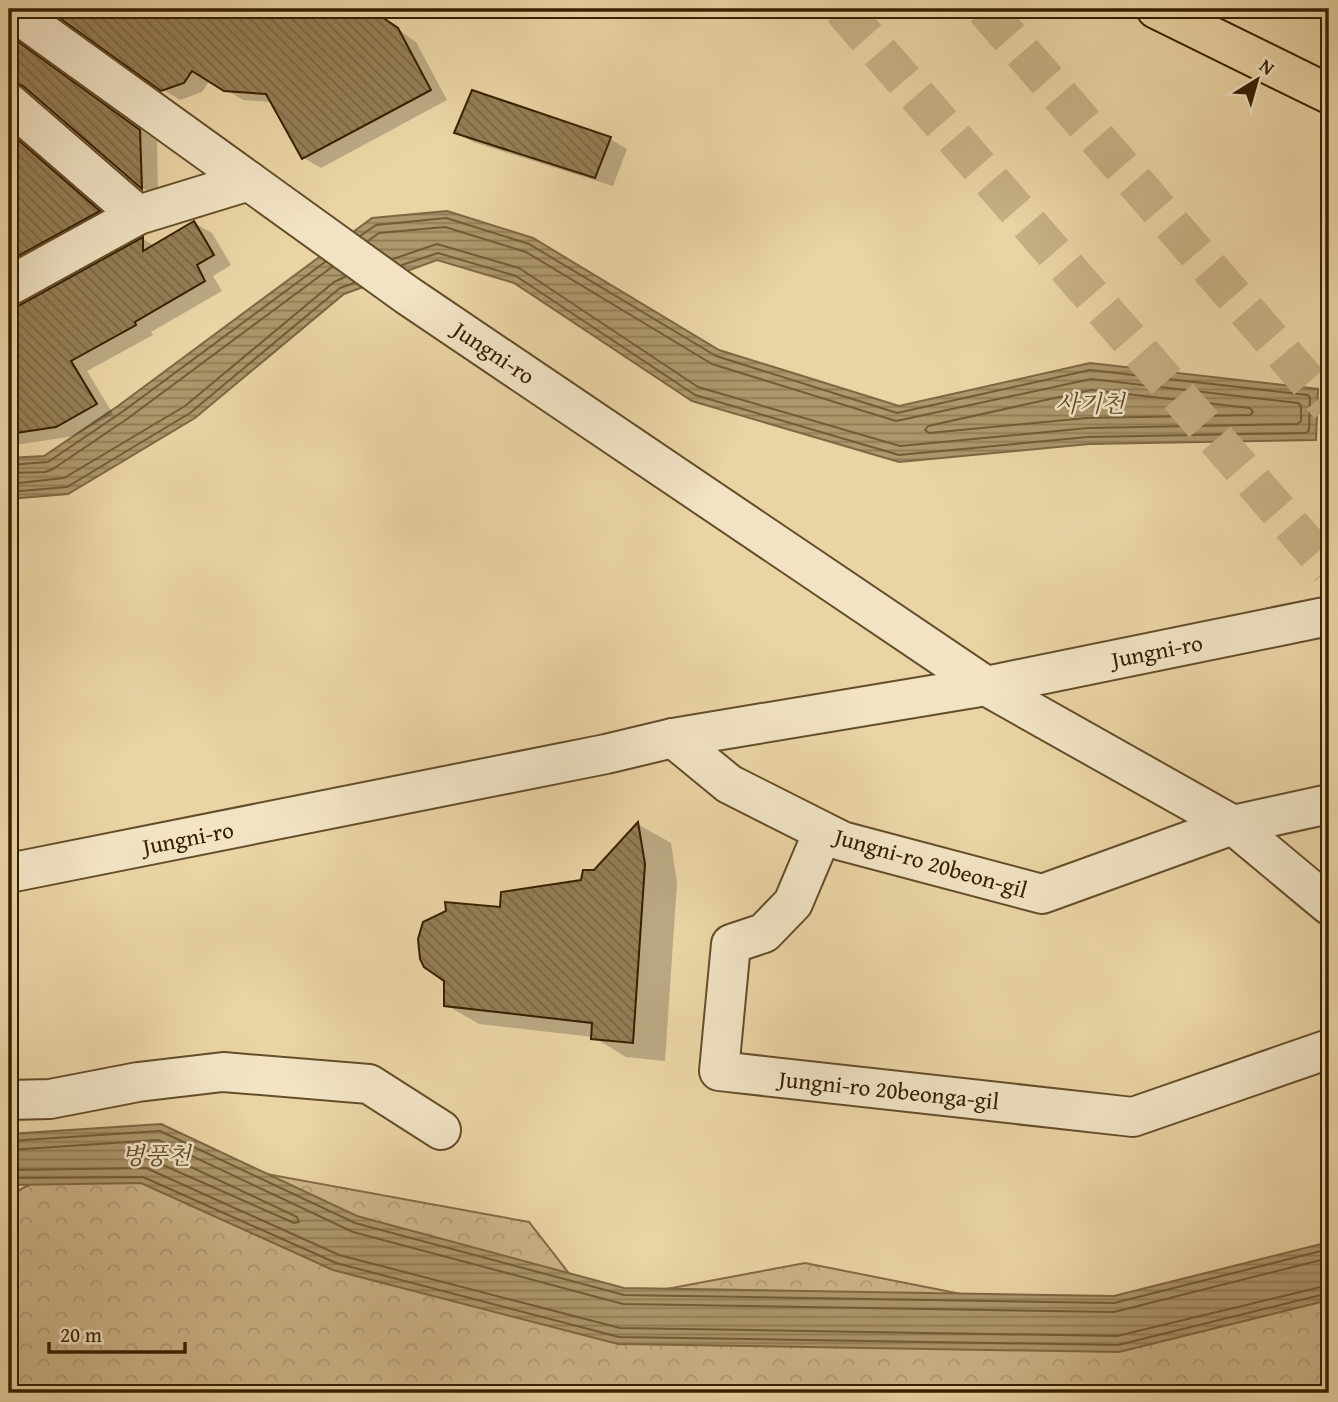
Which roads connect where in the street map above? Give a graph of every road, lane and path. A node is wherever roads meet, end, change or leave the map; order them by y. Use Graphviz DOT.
graph roads {
  1 [pos="10,9"];
  2 [pos="1156,9"];
  3 [pos="1329,94"];
  4 [pos="9,103"];
  5 [pos="249,181"];
  6 [pos="138,215"];
  7 [pos="9,286"];
  8 [pos="1329,616"];
  9 [pos="986,686"];
  10 [pos="673,738"];
  11 [pos="1329,804"];
  12 [pos="1233,825"];
  13 [pos="823,832"];
  14 [pos="9,873"];
  15 [pos="1329,905"];
  16 [pos="1329,1049"];
  17 [pos="9,1100"];
  18 [pos="441,1130"];
  1 -- 5 [label="street, Jungni-ro"];
  2 -- 3 [label="main road"];
  4 -- 6 [label="street"];
  5 -- 6 [label="street"];
  5 -- 9 [label="street, Jungni-ro"];
  6 -- 7 [label="street"];
  8 -- 9 [label="street, Jungni-ro"];
  9 -- 10 [label="street, Jungni-ro"];
  9 -- 12 [label="street"];
  10 -- 13 [label="street, Jungni-ro 20beon-gil"];
  10 -- 14 [label="street, Jungni-ro"];
  11 -- 12 [label="street, Jungni-ro 20beon-gil"];
  12 -- 13 [label="street, Jungni-ro 20beon-gil"];
  12 -- 15 [label="street"];
  13 -- 16 [label="street, Jungni-ro 20beonga-gil"];
  17 -- 18 [label="street"];
}
